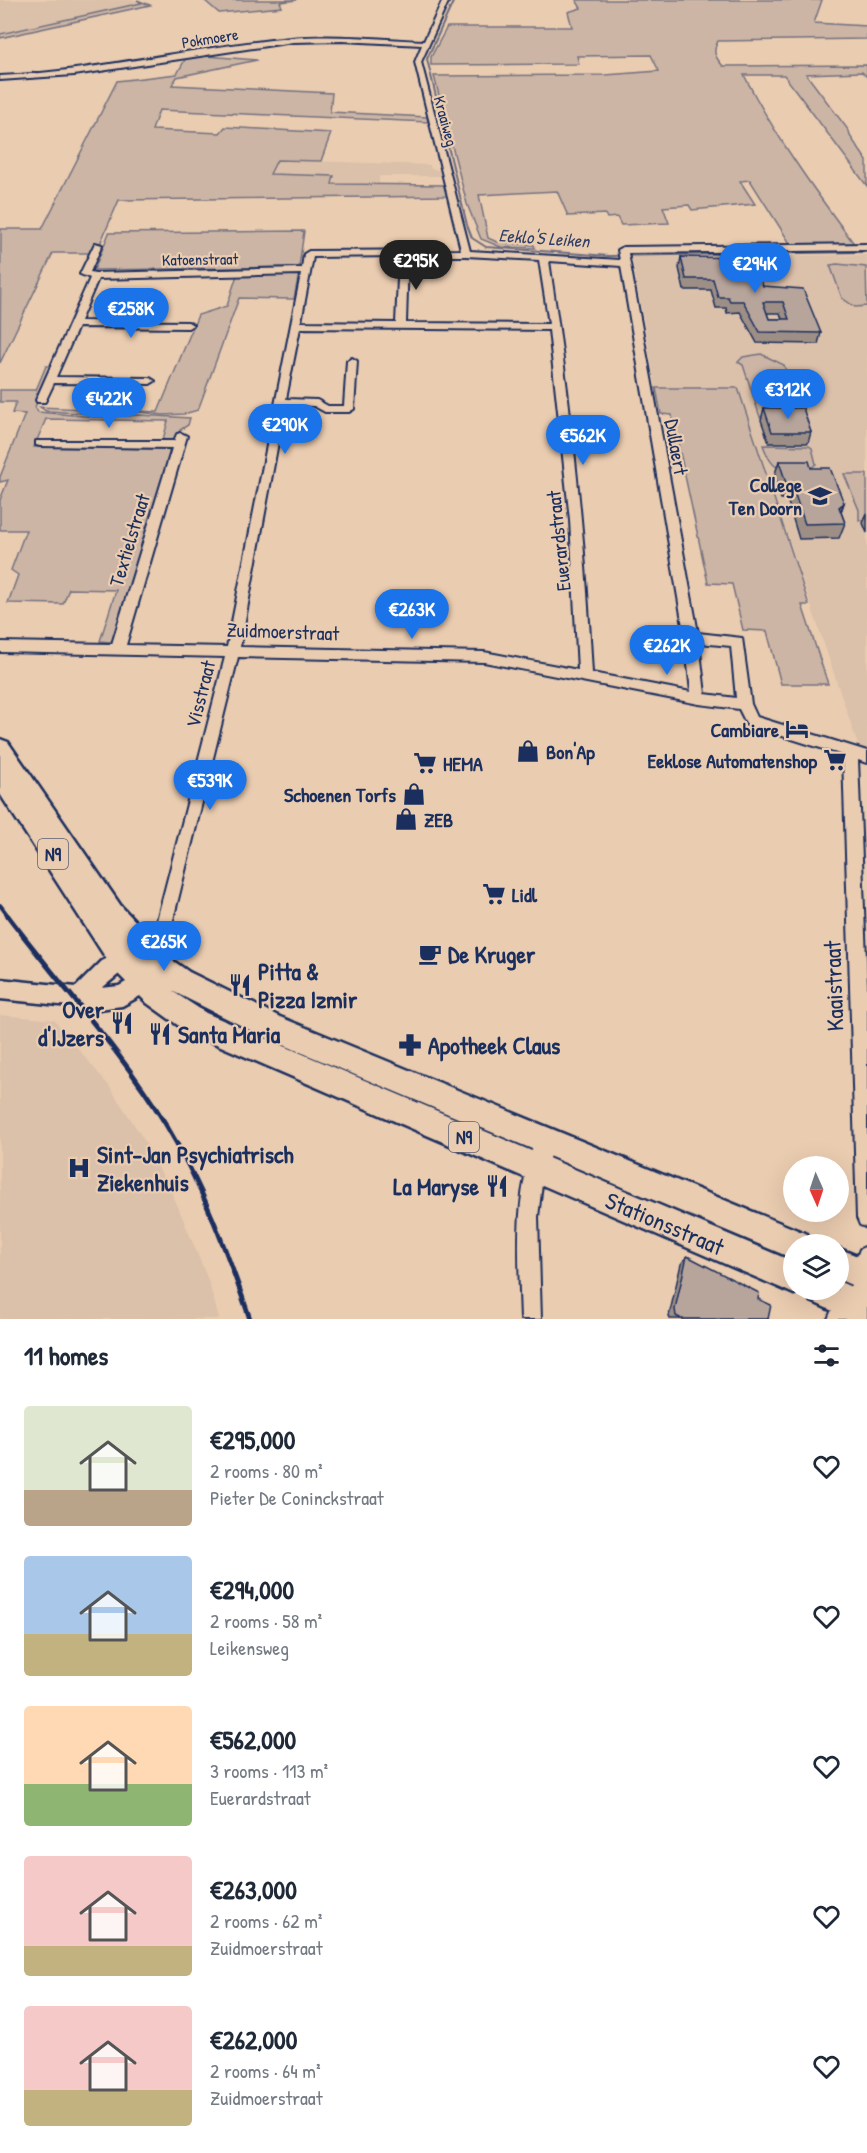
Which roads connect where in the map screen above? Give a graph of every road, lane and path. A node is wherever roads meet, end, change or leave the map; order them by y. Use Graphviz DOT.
graph roads {
  1 [pos="446,0"];
  2 [pos="425,43"];
  3 [pos="0,78"];
  4 [pos="98,245"];
  5 [pos="867,247"];
  6 [pos="466,253"];
  7 [pos="404,254"];
  8 [pos="623,258"];
  9 [pos="544,260"];
  10 [pos="305,271"];
  11 [pos="95,276"];
  12 [pos="75,324"];
  13 [pos="294,325"];
  14 [pos="188,326"];
  15 [pos="401,326"];
  16 [pos="555,327"];
  17 [pos="352,361"];
  18 [pos="51,380"];
  19 [pos="150,381"];
  20 [pos="41,400"];
  21 [pos="280,402"];
  22 [pos="40,443"];
  23 [pos="692,638"];
  24 [pos="0,647"];
  25 [pos="118,648"];
  26 [pos="233,650"];
  27 [pos="585,676"];
  28 [pos="699,699"];
  29 [pos="744,704"];
  30 [pos="0,748"];
  31 [pos="850,752"];
  32 [pos="867,757"];
  33 [pos="0,776"];
  34 [pos="135,956"];
  35 [pos="142,984"];
  36 [pos="0,989"];
  37 [pos="80,997"];
  38 [pos="354,1076"];
  39 [pos="545,1140"];
  40 [pos="537,1168"];
  41 [pos="867,1218"];
  42 [pos="783,1240"];
  43 [pos="783,1273"];
  44 [pos="531,1319"];
  1 -- 2 [label="street, Kraaiweg"];
  2 -- 3 [label="street, Pokmoere"];
  2 -- 6 [label="street, Kraaiweg"];
  4 -- 11 [label="street"];
  5 -- 8 [label="street"];
  6 -- 7 [label="street"];
  6 -- 9 [label="street"];
  7 -- 10 [label="street, Visstraat"];
  7 -- 15 [label="street"];
  8 -- 9 [label="street"];
  8 -- 23 [label="street, Dullaert"];
  9 -- 16 [label="street, Euerardstraat"];
  10 -- 11 [label="street, Katoenstraat"];
  10 -- 13 [label="street, Visstraat"];
  11 -- 12 [label="street"];
  12 -- 14 [label="street"];
  12 -- 18 [label="street"];
  13 -- 15 [label="street"];
  13 -- 21 [label="street, Visstraat"];
  15 -- 16 [label="street"];
  16 -- 27 [label="street, Euerardstraat"];
  17 -- 21 [label="street"];
  18 -- 19 [label="street"];
  18 -- 20 [label="street"];
  21 -- 26 [label="street, Visstraat"];
  22 -- 25 [label="street, Textielstraat"];
  23 -- 28 [label="street, Dullaert"];
  23 -- 29 [label="street"];
  24 -- 25 [label="street, Zuidmoerstraat"];
  25 -- 26 [label="street, Zuidmoerstraat"];
  26 -- 27 [label="street, Zuidmoerstraat"];
  26 -- 34 [label="street, Visstraat"];
  27 -- 28 [label="street, Zuidmoerstraat"];
  28 -- 29 [label="street, Zuidmoerstraat"];
  29 -- 31 [label="street"];
  30 -- 34 [label="main road, N9"];
  31 -- 32 [label="street"];
  31 -- 41 [label="street, Kaaistraat"];
  33 -- 34 [label="main road, N9"];
  34 -- 35 [label="main road, N9"];
  34 -- 37 [label="street"];
  34 -- 38 [label="main road, Stationsstraat / N9"];
  35 -- 37 [label="street"];
  35 -- 38 [label="main road, Stationsstraat / N9"];
  36 -- 37 [label="street"];
  38 -- 39 [label="main road, Stationsstraat / N9"];
  38 -- 40 [label="main road, Stationsstraat / N9"];
  39 -- 40 [label="street"];
  39 -- 42 [label="main road, Stationsstraat / N9"];
  40 -- 43 [label="main road, Stationsstraat / N9"];
  40 -- 44 [label="street"];
}
